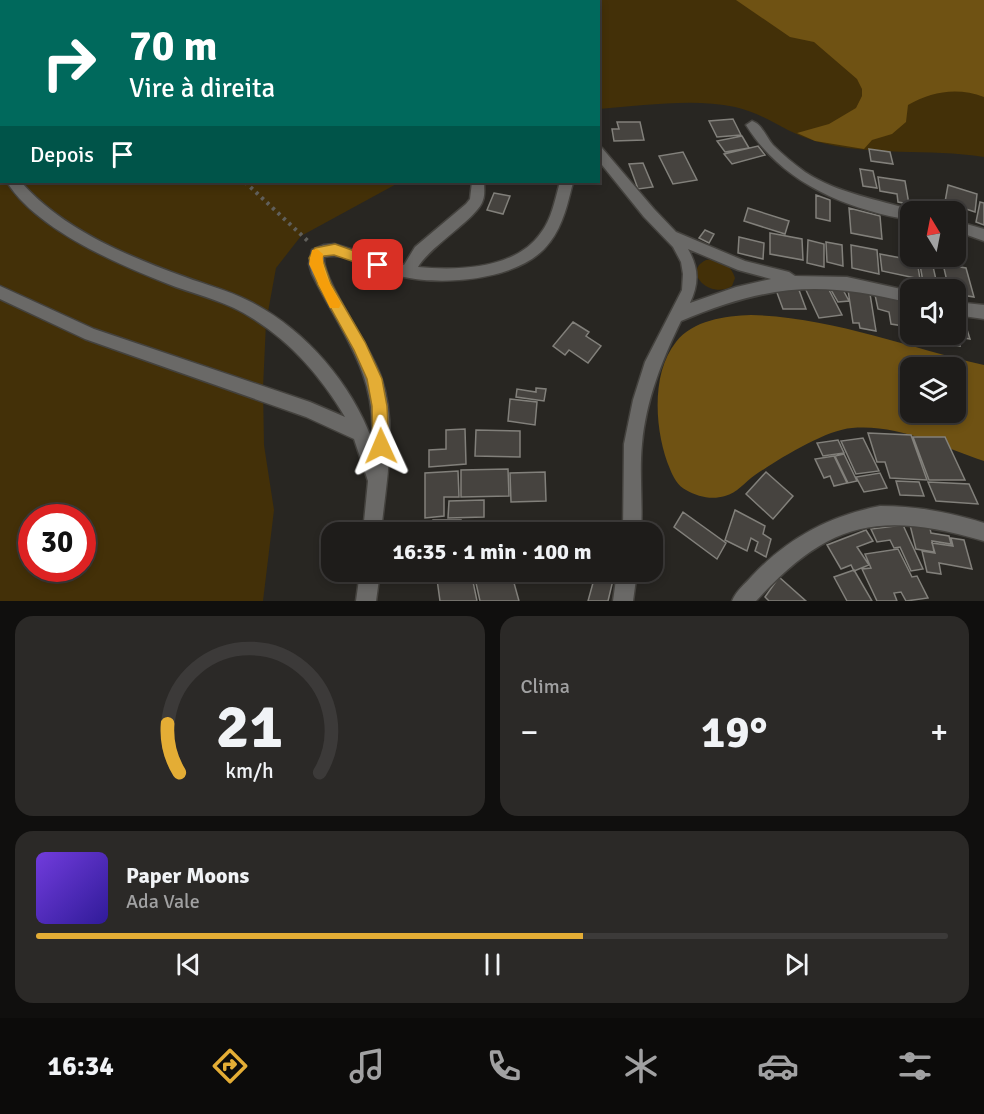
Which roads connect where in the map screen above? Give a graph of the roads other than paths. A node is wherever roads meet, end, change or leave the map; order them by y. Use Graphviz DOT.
graph roads {
  1 [pos="752,125"];
  2 [pos="600,153"];
  3 [pos="15,183"];
  4 [pos="478,183"];
  5 [pos="566,183"];
  6 [pos="900,213"];
  7 [pos="966,229"];
  8 [pos="669,234"];
  9 [pos="984,235"];
  10 [pos="406,272"];
  11 [pos="801,280"];
  12 [pos="0,292"];
  13 [pos="900,295"];
  14 [pos="966,310"];
  15 [pos="984,312"];
  16 [pos="676,316"];
  17 [pos="362,434"];
  18 [pos="377,480"];
  19 [pos="373,522"];
  20 [pos="632,522"];
  21 [pos="984,532"];
  22 [pos="369,582"];
  23 [pos="626,582"];
  24 [pos="366,601"];
  25 [pos="623,601"];
  26 [pos="742,601"];
  1 -- 6 [label="street"];
  2 -- 8 [label="street"];
  3 -- 17 [label="street"];
  4 -- 10 [label="street"];
  5 -- 10 [label="street"];
  7 -- 9 [label="street"];
  8 -- 11 [label="street"];
  8 -- 16 [label="street"];
  10 -- 18 [label="street"];
  11 -- 13 [label="street"];
  11 -- 16 [label="street"];
  12 -- 17 [label="street"];
  14 -- 15 [label="street"];
  16 -- 20 [label="street"];
  17 -- 18 [label="street"];
  18 -- 19 [label="street"];
  21 -- 26 [label="street"];
  22 -- 24 [label="street"];
  23 -- 25 [label="street"];
}
